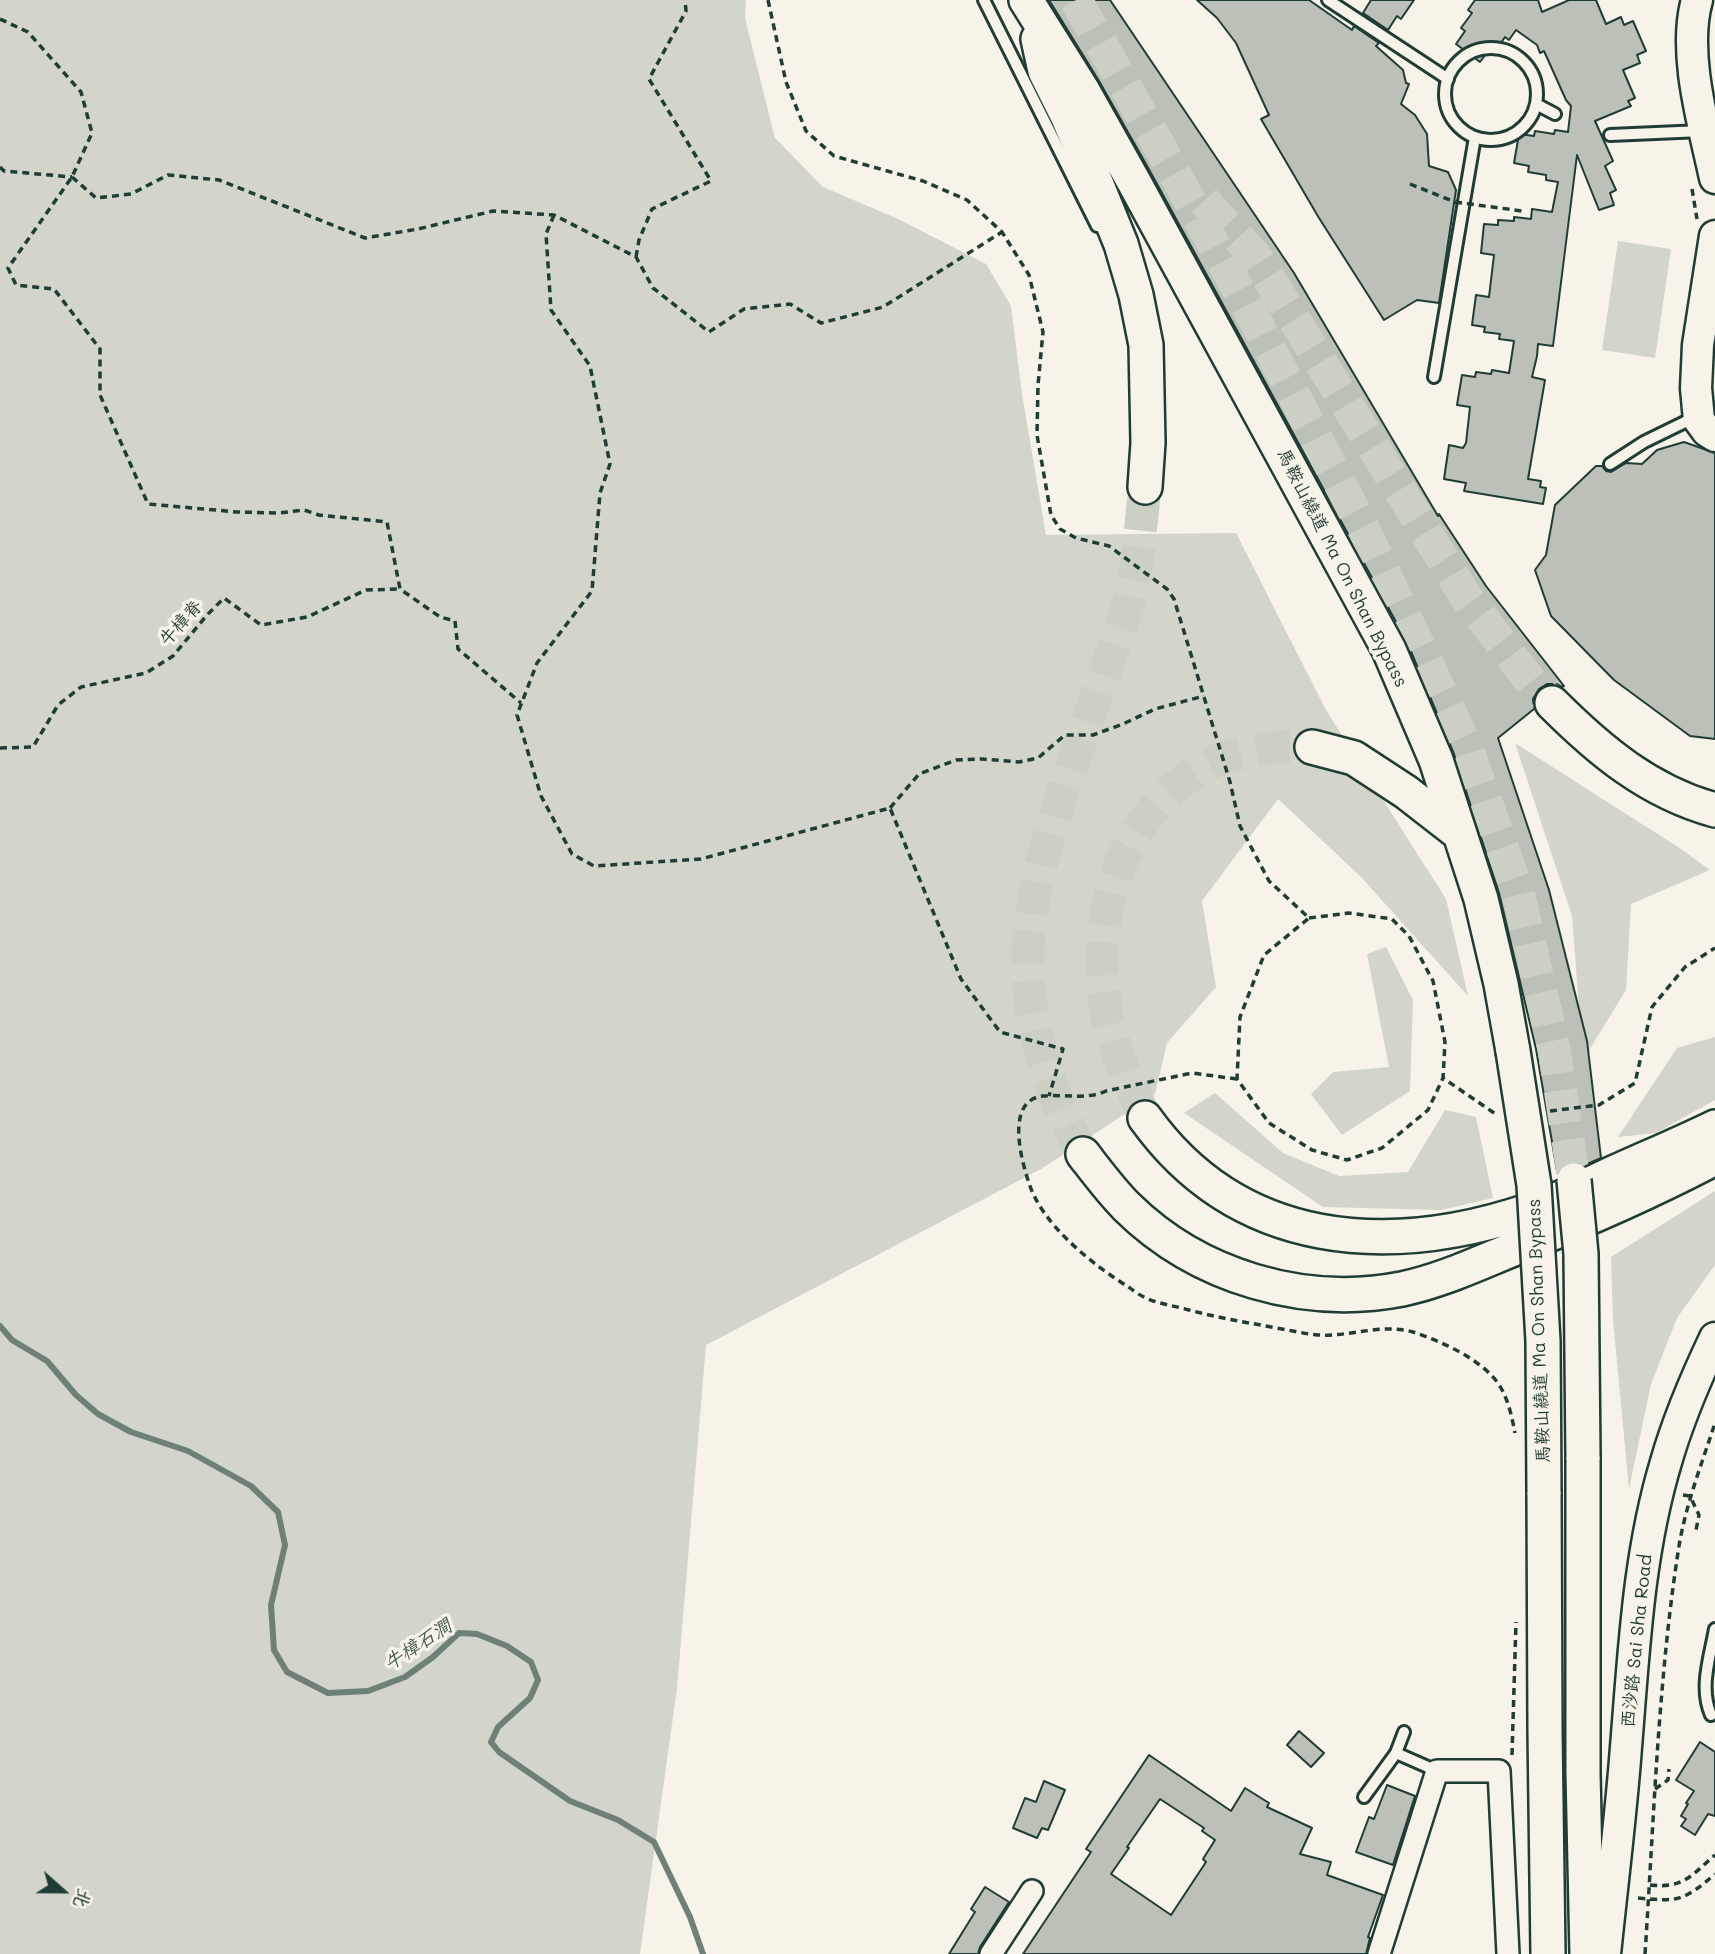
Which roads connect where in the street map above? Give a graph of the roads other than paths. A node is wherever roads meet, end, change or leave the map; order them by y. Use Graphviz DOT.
graph roads {
  1 [pos="984,0"];
  2 [pos="1328,0"];
  3 [pos="1697,0"];
  4 [pos="1029,6"];
  5 [pos="1448,79"];
  6 [pos="1068,90"];
  7 [pos="1536,104"];
  8 [pos="1555,114"];
  9 [pos="1710,130"];
  10 [pos="1610,135"];
  11 [pos="1475,137"];
  12 [pos="1715,178"];
  13 [pos="1715,236"];
  14 [pos="1103,239"];
  15 [pos="1434,377"];
  16 [pos="1706,425"];
  17 [pos="1610,464"];
  18 [pos="1146,487"];
  19 [pos="1552,703"];
  20 [pos="1312,747"];
  21 [pos="1715,810"];
  22 [pos="1460,834"];
  23 [pos="1145,1118"];
  24 [pos="1715,1127"];
  25 [pos="1083,1154"];
  26 [pos="1715,1158"];
  27 [pos="1574,1180"];
  28 [pos="1715,1338"];
  29 [pos="1715,1629"];
  30 [pos="1711,1715"];
  31 [pos="1404,1732"];
  32 [pos="1396,1753"];
  33 [pos="1437,1771"];
  34 [pos="1364,1797"];
  35 [pos="1032,1891"];
  36 [pos="991,1954"];
  37 [pos="1379,1954"];
  38 [pos="1508,1954"];
  39 [pos="1549,1954"];
  40 [pos="1587,1954"];
  41 [pos="1605,1954"];
  1 -- 14 [label="lane"];
  2 -- 5 [label="lane"];
  3 -- 9 [label="main road"];
  4 -- 6 [label="main road"];
  5 -- 7 [label="lane"];
  5 -- 11 [label="lane"];
  6 -- 18 [label="main road"];
  6 -- 22 [label="main road, 馬鞍山繞道 Ma On Shan Bypass"];
  7 -- 8 [label="lane"];
  7 -- 11 [label="lane"];
  9 -- 10 [label="lane"];
  9 -- 12 [label="main road"];
  11 -- 15 [label="lane"];
  13 -- 16 [label="main road"];
  16 -- 17 [label="lane"];
  19 -- 21 [label="main road"];
  20 -- 22 [label="main road"];
  22 -- 39 [label="main road, 馬鞍山繞道 Ma On Shan Bypass, bridge"];
  23 -- 24 [label="main road"];
  25 -- 26 [label="main road"];
  27 -- 40 [label="main road, bridge"];
  28 -- 41 [label="main road, 西沙路 Sai Sha Road"];
  29 -- 30 [label="lane"];
  31 -- 32 [label="lane"];
  32 -- 33 [label="lane"];
  32 -- 34 [label="lane"];
  33 -- 37 [label="street"];
  33 -- 38 [label="street"];
  35 -- 36 [label="street"];
}
